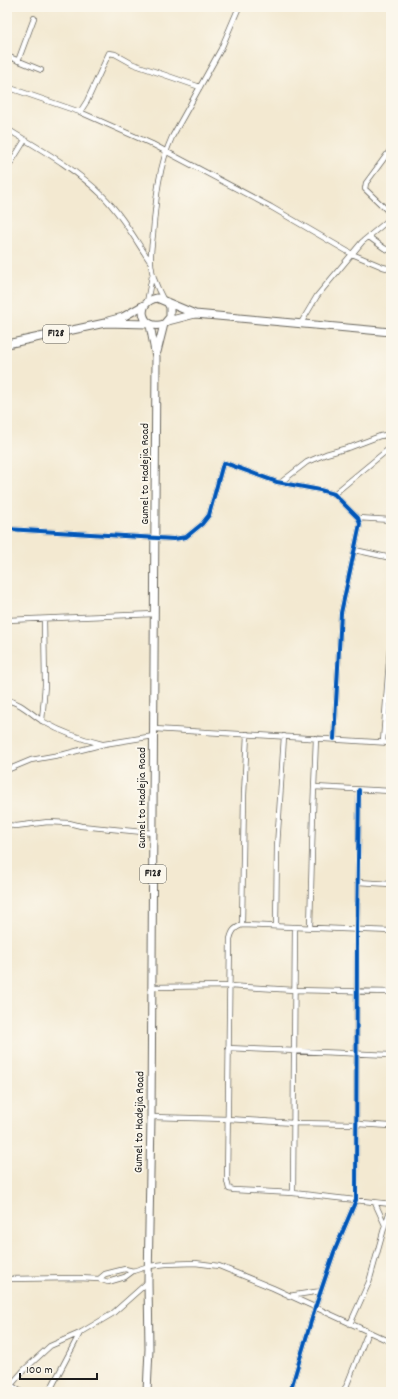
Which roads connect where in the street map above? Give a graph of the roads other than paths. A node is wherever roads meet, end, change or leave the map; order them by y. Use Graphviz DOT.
graph roads {
  1 [pos="239,7"];
  2 [pos="34,18"];
  3 [pos="7,56"];
  4 [pos="18,61"];
  5 [pos="41,70"];
  6 [pos="7,87"];
  7 [pos="200,87"];
  8 [pos="80,112"];
  9 [pos="7,129"];
  10 [pos="25,140"];
  11 [pos="391,149"];
  12 [pos="166,151"];
  13 [pos="7,169"];
  14 [pos="391,214"];
  15 [pos="391,218"];
  16 [pos="369,237"];
  17 [pos="391,250"];
  18 [pos="352,254"];
  19 [pos="151,263"];
  20 [pos="391,269"];
  21 [pos="152,274"];
  22 [pos="165,301"];
  23 [pos="146,303"];
  24 [pos="195,314"];
  25 [pos="105,323"];
  26 [pos="166,323"];
  27 [pos="301,323"];
  28 [pos="150,324"];
  29 [pos="391,332"];
  30 [pos="7,344"];
  31 [pos="156,356"];
  32 [pos="391,441"];
  33 [pos="391,447"];
  34 [pos="280,483"];
  35 [pos="334,494"];
  36 [pos="358,518"];
  37 [pos="391,520"];
  38 [pos="7,529"];
  39 [pos="155,538"];
  40 [pos="355,550"];
  41 [pos="391,558"];
  42 [pos="155,614"];
  43 [pos="44,619"];
  44 [pos="7,620"];
  45 [pos="391,634"];
  46 [pos="389,679"];
  47 [pos="7,700"];
  48 [pos="385,706"];
  49 [pos="391,707"];
  50 [pos="42,721"];
  51 [pos="154,732"];
  52 [pos="247,734"];
  53 [pos="284,736"];
  54 [pos="316,738"];
  55 [pos="334,739"];
  56 [pos="383,742"];
  57 [pos="391,743"];
  58 [pos="104,744"];
  59 [pos="7,770"];
  60 [pos="314,787"];
  61 [pos="359,790"];
  62 [pos="391,791"];
  63 [pos="10,825"];
  64 [pos="7,828"];
  65 [pos="153,833"];
  66 [pos="358,882"];
  67 [pos="391,884"];
  68 [pos="242,925"];
  69 [pos="276,926"];
  70 [pos="295,927"];
  71 [pos="310,928"];
  72 [pos="356,930"];
  73 [pos="391,931"];
  74 [pos="228,986"];
  75 [pos="152,987"];
  76 [pos="294,990"];
  77 [pos="357,991"];
  78 [pos="391,992"];
  79 [pos="228,1048"];
  80 [pos="294,1051"];
  81 [pos="357,1054"];
  82 [pos="391,1055"];
  83 [pos="151,1117"];
  84 [pos="228,1118"];
  85 [pos="294,1123"];
  86 [pos="357,1124"];
  87 [pos="391,1126"];
  88 [pos="294,1193"];
  89 [pos="356,1200"];
  90 [pos="375,1203"];
  91 [pos="391,1204"];
  92 [pos="391,1208"];
  93 [pos="385,1226"];
  94 [pos="149,1266"];
  95 [pos="133,1271"];
  96 [pos="7,1279"];
  97 [pos="99,1279"];
  98 [pos="148,1282"];
  99 [pos="321,1291"];
  100 [pos="289,1296"];
  101 [pos="315,1308"];
  102 [pos="350,1324"];
  103 [pos="368,1332"];
  104 [pos="80,1333"];
  105 [pos="391,1342"];
  106 [pos="9,1387"];
  107 [pos="345,1390"];
  108 [pos="21,1392"];
  109 [pos="49,1392"];
  110 [pos="147,1392"];
  111 [pos="290,1392"];
  112 [pos="354,1392"];
  1 -- 7 [label="street"];
  2 -- 4 [label="street"];
  3 -- 4 [label="street"];
  4 -- 5 [label="street"];
  6 -- 8 [label="street"];
  7 -- 8 [label="street"];
  7 -- 12 [label="street"];
  8 -- 12 [label="street"];
  9 -- 10 [label="street"];
  10 -- 13 [label="street"];
  10 -- 19 [label="street"];
  11 -- 14 [label="street"];
  12 -- 18 [label="street"];
  12 -- 19 [label="street"];
  15 -- 16 [label="street"];
  16 -- 17 [label="street"];
  16 -- 18 [label="street"];
  18 -- 20 [label="street"];
  18 -- 27 [label="street"];
  19 -- 21 [label="street"];
  21 -- 22 [label="street"];
  21 -- 23 [label="street"];
  22 -- 23 [label="main road, F128"];
  22 -- 24 [label="main road"];
  22 -- 26 [label="main road, F128"];
  23 -- 25 [label="main road, F128"];
  23 -- 28 [label="main road, F128"];
  24 -- 26 [label="main road"];
  24 -- 27 [label="main road"];
  25 -- 28 [label="main road, F128"];
  25 -- 30 [label="main road, F128"];
  26 -- 28 [label="main road, F128"];
  26 -- 31 [label="main road, F128"];
  27 -- 29 [label="main road"];
  28 -- 31 [label="main road, Gumel to Hadejia Road / F128"];
  31 -- 39 [label="main road, Gumel to Hadejia Road / F128"];
  32 -- 34 [label="street"];
  33 -- 35 [label="street"];
  34 -- 35 [label="street"];
  34 -- 39 [label="street"];
  35 -- 36 [label="street"];
  36 -- 37 [label="street"];
  36 -- 40 [label="street"];
  38 -- 39 [label="street"];
  39 -- 42 [label="main road, Gumel to Hadejia Road / F128"];
  40 -- 41 [label="street"];
  40 -- 55 [label="street"];
  42 -- 43 [label="street"];
  42 -- 51 [label="main road, Gumel to Hadejia Road / F128"];
  43 -- 44 [label="street"];
  43 -- 50 [label="street"];
  45 -- 46 [label="street"];
  46 -- 48 [label="street"];
  47 -- 50 [label="street"];
  48 -- 49 [label="street"];
  48 -- 56 [label="street"];
  50 -- 58 [label="street"];
  51 -- 52 [label="street"];
  51 -- 58 [label="street"];
  51 -- 65 [label="main road, Gumel to Hadejia Road / F128"];
  52 -- 53 [label="street"];
  52 -- 68 [label="street"];
  53 -- 54 [label="street"];
  53 -- 69 [label="street"];
  54 -- 55 [label="street"];
  54 -- 60 [label="street"];
  55 -- 56 [label="street"];
  56 -- 57 [label="street"];
  58 -- 59 [label="street"];
  60 -- 61 [label="street"];
  60 -- 71 [label="street"];
  61 -- 62 [label="street"];
  61 -- 66 [label="street"];
  63 -- 64 [label="street"];
  63 -- 65 [label="street"];
  65 -- 75 [label="main road, Gumel to Hadejia Road / F128"];
  66 -- 67 [label="street"];
  66 -- 72 [label="street"];
  68 -- 69 [label="street"];
  68 -- 74 [label="street"];
  69 -- 70 [label="street"];
  70 -- 71 [label="street"];
  70 -- 76 [label="street"];
  71 -- 72 [label="street"];
  72 -- 73 [label="street"];
  72 -- 77 [label="street"];
  74 -- 75 [label="street"];
  74 -- 76 [label="street"];
  74 -- 79 [label="street"];
  75 -- 83 [label="main road, Gumel to Hadejia Road / F128"];
  76 -- 77 [label="street"];
  76 -- 80 [label="street"];
  77 -- 78 [label="street"];
  77 -- 81 [label="street"];
  79 -- 80 [label="street"];
  79 -- 84 [label="street"];
  80 -- 81 [label="street"];
  80 -- 85 [label="street"];
  81 -- 82 [label="street"];
  81 -- 86 [label="street"];
  83 -- 84 [label="street"];
  83 -- 94 [label="main road, Gumel to Hadejia Road / F128"];
  84 -- 85 [label="street"];
  84 -- 88 [label="street"];
  85 -- 86 [label="street"];
  85 -- 88 [label="street"];
  86 -- 87 [label="street"];
  86 -- 89 [label="street"];
  88 -- 89 [label="street"];
  89 -- 90 [label="street"];
  89 -- 99 [label="street"];
  90 -- 91 [label="street"];
  90 -- 93 [label="street"];
  92 -- 93 [label="street"];
  93 -- 102 [label="street"];
  94 -- 95 [label="street"];
  94 -- 98 [label="main road, Gumel to Hadejia Road / F128"];
  94 -- 100 [label="street"];
  95 -- 97 [label="street"];
  95 -- 97 [label="street"];
  96 -- 97 [label="street"];
  98 -- 104 [label="street"];
  98 -- 110 [label="main road, Gumel to Hadejia Road / F128"];
  99 -- 100 [label="street"];
  99 -- 101 [label="street"];
  100 -- 101 [label="street"];
  101 -- 102 [label="street"];
  101 -- 111 [label="street"];
  102 -- 103 [label="street"];
  103 -- 105 [label="street"];
  103 -- 107 [label="street"];
  104 -- 106 [label="street"];
  104 -- 109 [label="street"];
  106 -- 108 [label="street"];
  107 -- 112 [label="street"];
}
